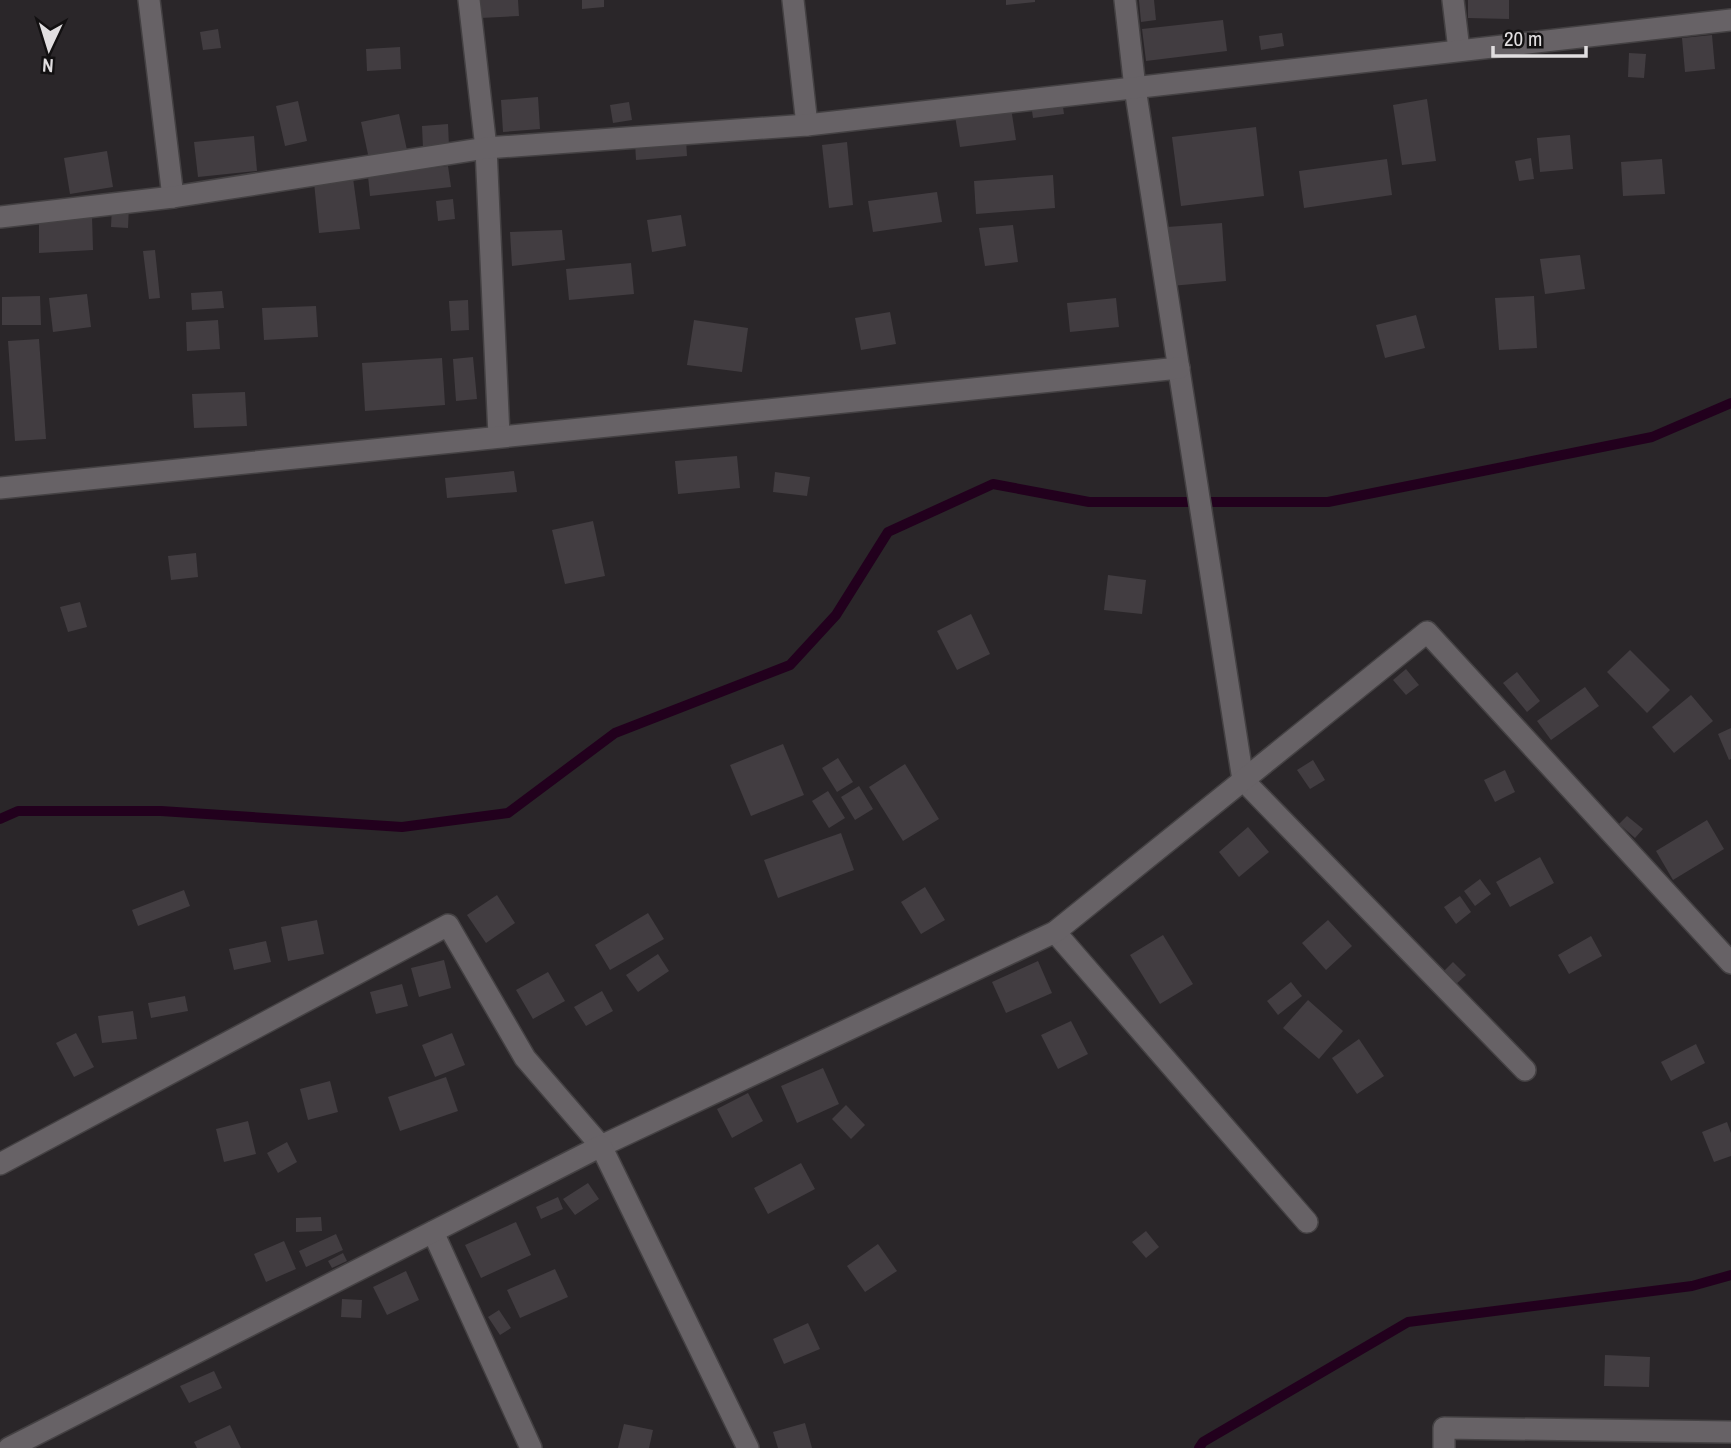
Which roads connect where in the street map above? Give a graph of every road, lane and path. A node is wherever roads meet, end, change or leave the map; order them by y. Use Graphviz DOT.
graph roads {
  1 [pos="149,0"];
  2 [pos="469,0"];
  3 [pos="793,0"];
  4 [pos="1125,0"];
  5 [pos="1453,0"];
  6 [pos="1731,20"];
  7 [pos="1459,50"];
  8 [pos="1135,88"];
  9 [pos="807,125"];
  10 [pos="486,148"];
  11 [pos="173,197"];
  12 [pos="0,217"];
  13 [pos="1179,368"];
  14 [pos="499,436"];
  15 [pos="0,488"];
  16 [pos="1243,780"];
  17 [pos="1055,932"];
  18 [pos="1731,963"];
  19 [pos="1525,1070"];
  20 [pos="601,1146"];
  21 [pos="0,1164"];
  22 [pos="1307,1222"];
  23 [pos="433,1232"];
  24 [pos="1731,1432"];
  25 [pos="9,1448"];
  26 [pos="531,1448"];
  27 [pos="748,1448"];
  28 [pos="1444,1448"];
  1 -- 11 [label="street"];
  2 -- 10 [label="street"];
  3 -- 9 [label="street"];
  4 -- 8 [label="street"];
  5 -- 7 [label="street"];
  6 -- 7 [label="street"];
  7 -- 8 [label="street"];
  8 -- 9 [label="street"];
  8 -- 13 [label="street"];
  9 -- 10 [label="street"];
  10 -- 11 [label="street"];
  10 -- 14 [label="street"];
  11 -- 12 [label="street"];
  13 -- 14 [label="street"];
  13 -- 16 [label="street"];
  14 -- 15 [label="street"];
  16 -- 17 [label="street"];
  16 -- 18 [label="street"];
  16 -- 19 [label="street"];
  17 -- 20 [label="street"];
  17 -- 22 [label="street"];
  20 -- 21 [label="street"];
  20 -- 23 [label="street"];
  20 -- 27 [label="street"];
  23 -- 25 [label="street"];
  23 -- 26 [label="street"];
  24 -- 28 [label="street"];
}
